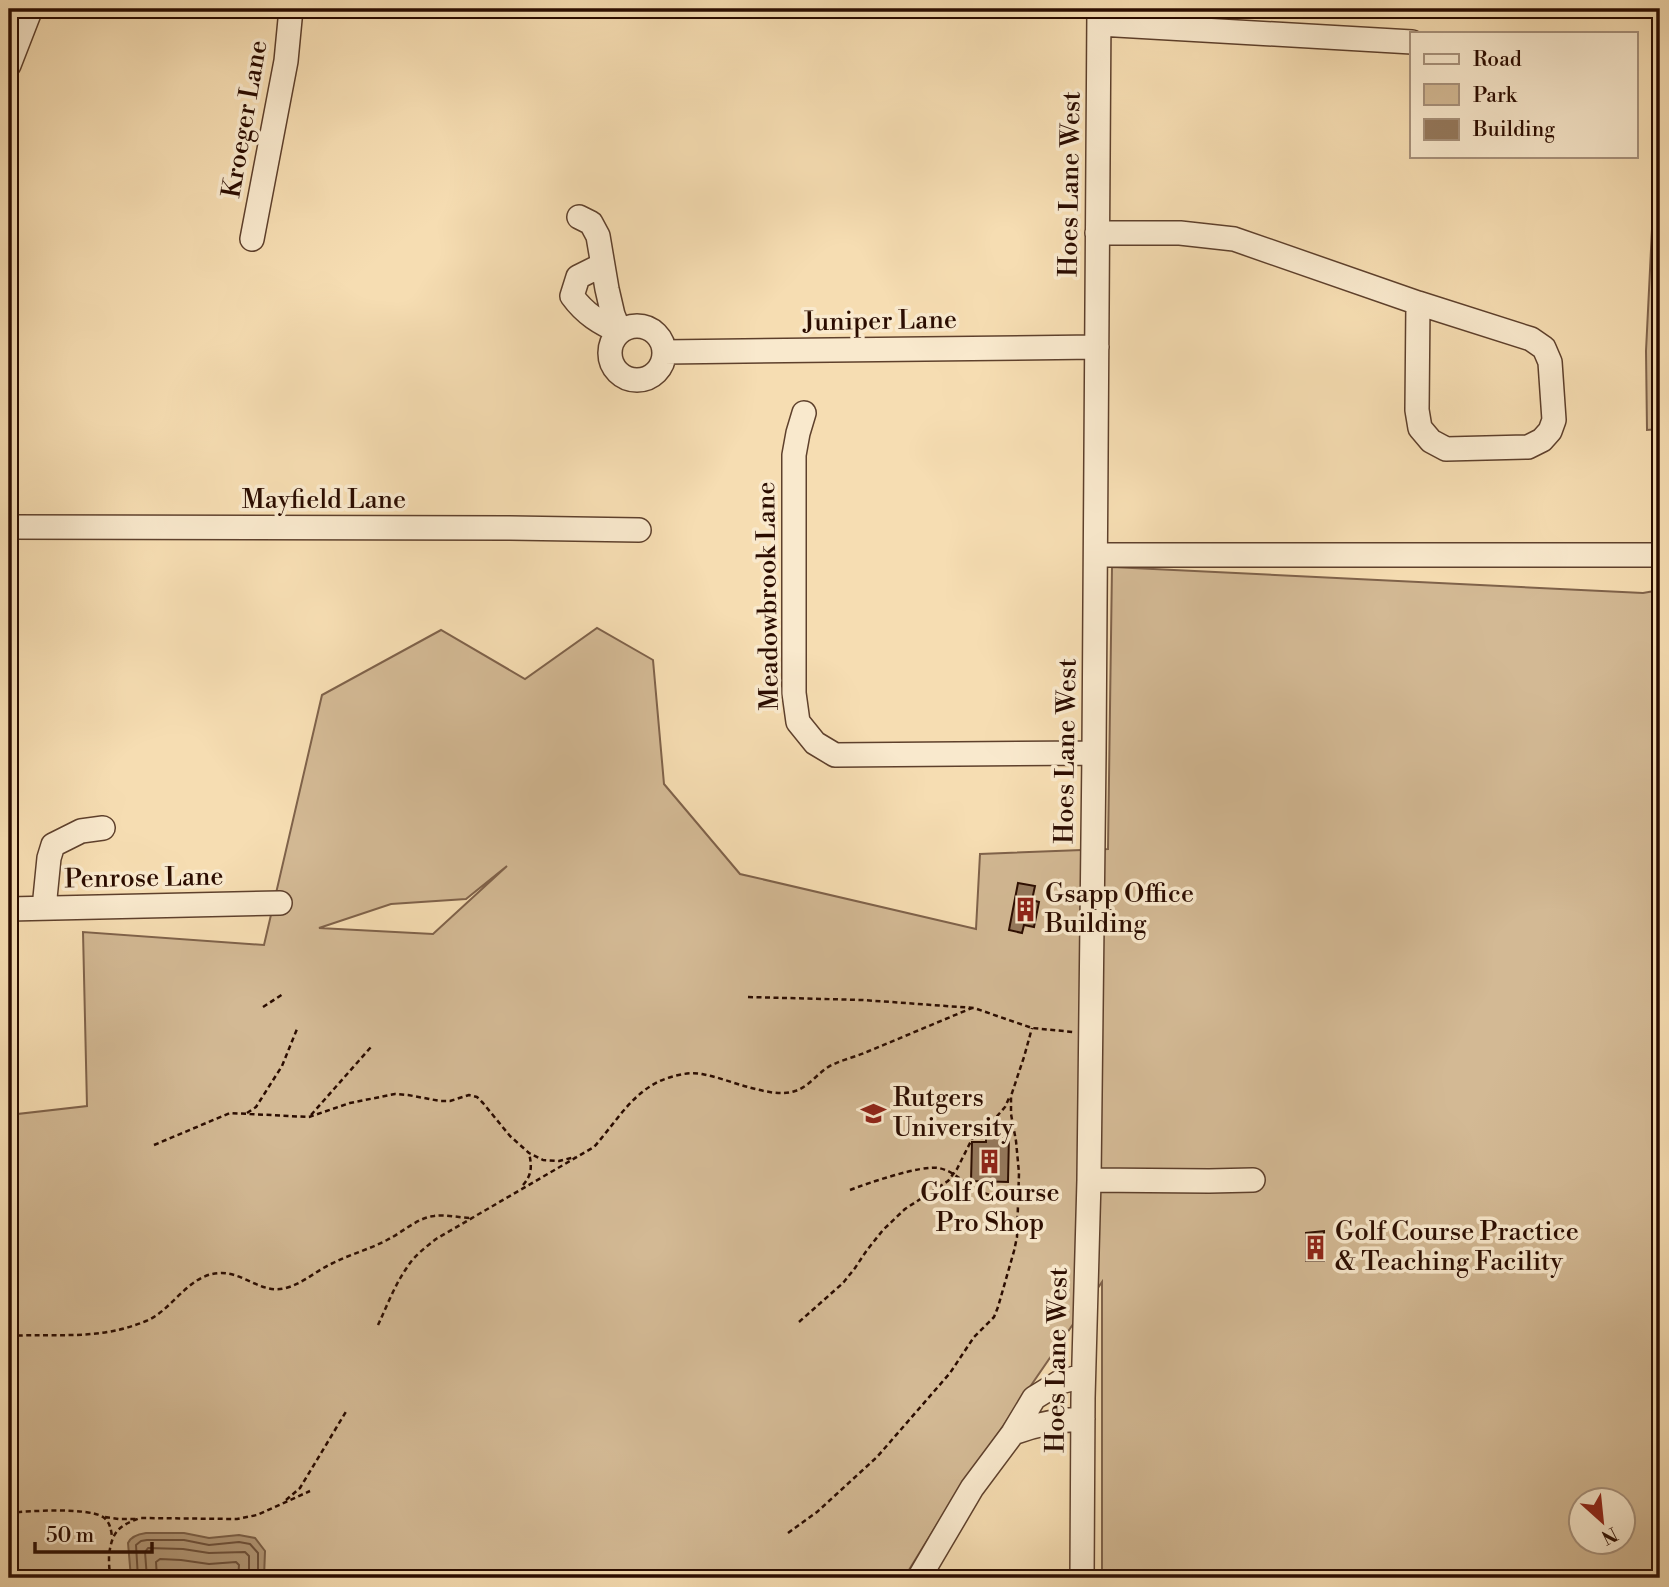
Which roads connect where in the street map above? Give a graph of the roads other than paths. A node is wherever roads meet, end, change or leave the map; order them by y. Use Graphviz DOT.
graph roads {
  1 [pos="291,9"];
  2 [pos="24,10"];
  3 [pos="1100,16"];
  4 [pos="1410,42"];
  5 [pos="9,65"];
  6 [pos="579,217"];
  7 [pos="1097,233"];
  8 [pos="252,239"];
  9 [pos="602,265"];
  10 [pos="1418,303"];
  11 [pos="620,332"];
  12 [pos="1097,347"];
  13 [pos="664,352"];
  14 [pos="804,413"];
  15 [pos="9,527"];
  16 [pos="639,530"];
  17 [pos="1096,555"];
  18 [pos="1660,555"];
  19 [pos="1094,753"];
  20 [pos="103,828"];
  21 [pos="280,903"];
  22 [pos="44,908"];
  23 [pos="9,909"];
  24 [pos="1089,1180"];
  25 [pos="1254,1180"];
  26 [pos="1083,1376"];
  27 [pos="1083,1419"];
  28 [pos="1013,1433"];
  29 [pos="919,1578"];
  30 [pos="1082,1578"];
  1 -- 8 [label="street, Kroeger Lane"];
  2 -- 5 [label="street"];
  3 -- 4 [label="street"];
  3 -- 7 [label="street, Hoes Lane West"];
  6 -- 9 [label="street"];
  7 -- 10 [label="street"];
  7 -- 12 [label="street, Hoes Lane West"];
  9 -- 11 [label="street"];
  9 -- 11 [label="street"];
  10 -- 10 [label="street"];
  11 -- 13 [label="street"];
  11 -- 13 [label="street"];
  12 -- 13 [label="street, Juniper Lane"];
  12 -- 17 [label="street, Hoes Lane West"];
  14 -- 19 [label="street, Meadowbrook Lane"];
  15 -- 16 [label="street, Mayfield Lane"];
  17 -- 18 [label="street"];
  17 -- 19 [label="street, Hoes Lane West"];
  19 -- 24 [label="street, Hoes Lane West"];
  20 -- 22 [label="street"];
  21 -- 22 [label="street, Penrose Lane"];
  22 -- 23 [label="street, Penrose Lane"];
  24 -- 25 [label="street"];
  24 -- 26 [label="street, Hoes Lane West"];
  26 -- 27 [label="street, Hoes Lane West"];
  26 -- 28 [label="street"];
  27 -- 28 [label="street"];
  27 -- 30 [label="street, Hoes Lane West"];
  28 -- 29 [label="street"];
}
